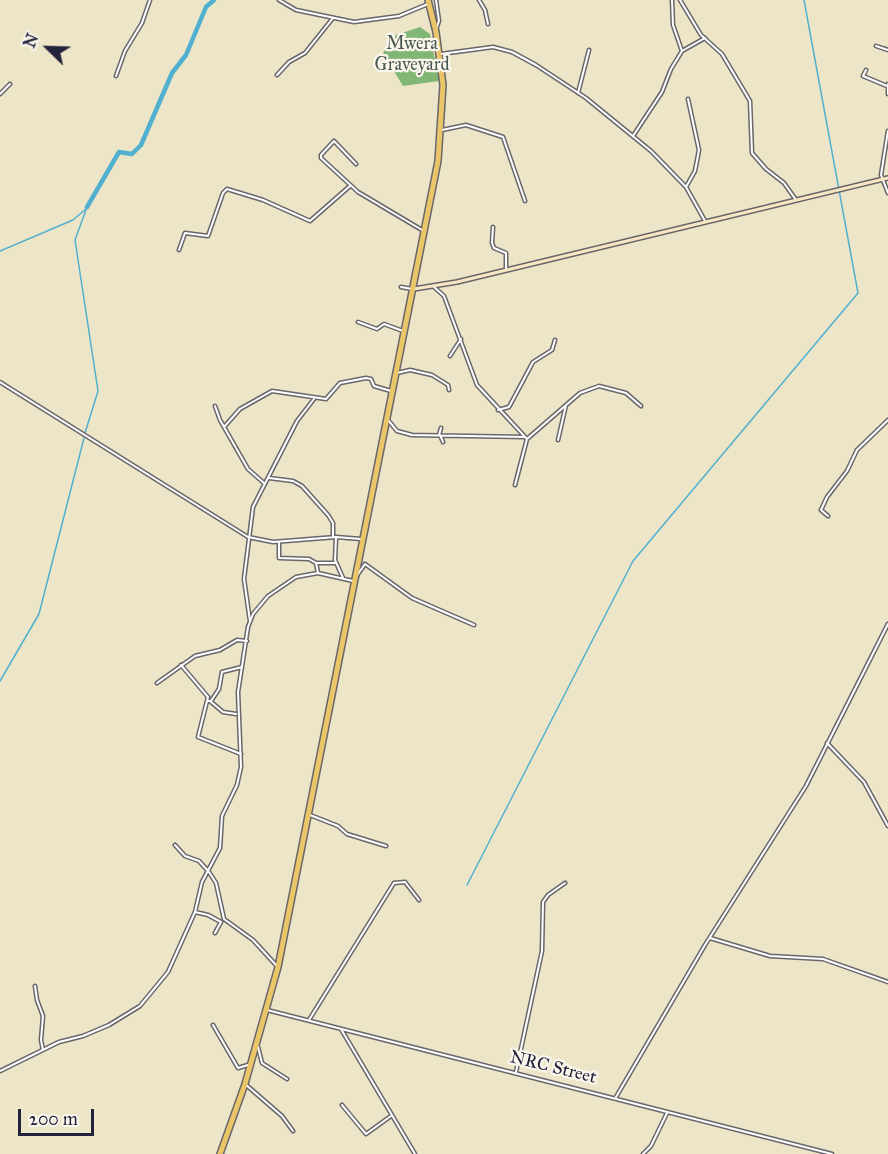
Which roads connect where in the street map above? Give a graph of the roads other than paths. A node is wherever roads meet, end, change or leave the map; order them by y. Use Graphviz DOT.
graph roads {
  1 [pos="150,0"];
  2 [pos="279,0"];
  3 [pos="436,0"];
  4 [pos="478,0"];
  5 [pos="672,0"];
  6 [pos="680,0"];
  7 [pos="428,2"];
  8 [pos="333,18"];
  9 [pos="488,24"];
  10 [pos="436,32"];
  11 [pos="705,38"];
  12 [pos="876,46"];
  13 [pos="590,50"];
  14 [pos="888,50"];
  15 [pos="682,51"];
  16 [pos="440,54"];
  17 [pos="866,70"];
  18 [pos="278,75"];
  19 [pos="116,76"];
  20 [pos="10,84"];
  21 [pos="888,86"];
  22 [pos="578,93"];
  23 [pos="0,94"];
  24 [pos="888,94"];
  25 [pos="688,99"];
  26 [pos="442,130"];
  27 [pos="888,130"];
  28 [pos="633,136"];
  29 [pos="356,164"];
  30 [pos="888,178"];
  31 [pos="882,180"];
  32 [pos="350,186"];
  33 [pos="686,187"];
  34 [pos="888,193"];
  35 [pos="525,201"];
  36 [pos="797,201"];
  37 [pos="705,221"];
  38 [pos="492,227"];
  39 [pos="424,232"];
  40 [pos="179,250"];
  41 [pos="506,270"];
  42 [pos="400,287"];
  43 [pos="434,287"];
  44 [pos="412,289"];
  45 [pos="358,322"];
  46 [pos="403,331"];
  47 [pos="461,339"];
  48 [pos="555,340"];
  49 [pos="450,356"];
  50 [pos="394,374"];
  51 [pos="0,382"];
  52 [pos="449,390"];
  53 [pos="391,391"];
  54 [pos="314,399"];
  55 [pos="566,405"];
  56 [pos="215,406"];
  57 [pos="640,406"];
  58 [pos="498,411"];
  59 [pos="386,418"];
  60 [pos="888,420"];
  61 [pos="224,427"];
  62 [pos="441,428"];
  63 [pos="440,435"];
  64 [pos="526,438"];
  65 [pos="558,440"];
  66 [pos="443,442"];
  67 [pos="269,478"];
  68 [pos="265,484"];
  69 [pos="515,484"];
  70 [pos="828,516"];
  71 [pos="248,537"];
  72 [pos="335,537"];
  73 [pos="361,538"];
  74 [pos="279,542"];
  75 [pos="316,563"];
  76 [pos="336,563"];
  77 [pos="318,573"];
  78 [pos="343,578"];
  79 [pos="353,581"];
  80 [pos="250,621"];
  81 [pos="888,624"];
  82 [pos="474,625"];
  83 [pos="247,641"];
  84 [pos="181,665"];
  85 [pos="242,667"];
  86 [pos="157,683"];
  87 [pos="209,701"];
  88 [pos="237,714"];
  89 [pos="827,742"];
  90 [pos="241,754"];
  91 [pos="308,813"];
  92 [pos="888,826"];
  93 [pos="175,845"];
  94 [pos="386,846"];
  95 [pos="209,872"];
  96 [pos="565,883"];
  97 [pos="419,900"];
  98 [pos="195,912"];
  99 [pos="223,920"];
  100 [pos="215,933"];
  101 [pos="710,938"];
  102 [pos="278,967"];
  103 [pos="888,982"];
  104 [pos="35,986"];
  105 [pos="267,1010"];
  106 [pos="309,1020"];
  107 [pos="213,1024"];
  108 [pos="340,1029"];
  109 [pos="257,1044"];
  110 [pos="43,1050"];
  111 [pos="251,1064"];
  112 [pos="0,1071"];
  113 [pos="516,1072"];
  114 [pos="287,1078"];
  115 [pos="245,1084"];
  116 [pos="616,1098"];
  117 [pos="342,1105"];
  118 [pos="667,1112"];
  119 [pos="391,1116"];
  120 [pos="293,1131"];
  121 [pos="220,1154"];
  122 [pos="415,1154"];
  123 [pos="643,1154"];
  124 [pos="832,1154"];
  1 -- 19 [label="street"];
  2 -- 8 [label="street"];
  3 -- 10 [label="street"];
  4 -- 9 [label="street"];
  5 -- 15 [label="street"];
  6 -- 11 [label="street"];
  7 -- 8 [label="street"];
  7 -- 10 [label="highway"];
  8 -- 18 [label="street"];
  10 -- 16 [label="highway"];
  11 -- 15 [label="street"];
  11 -- 36 [label="street"];
  12 -- 14 [label="street"];
  13 -- 22 [label="street"];
  15 -- 28 [label="street"];
  16 -- 22 [label="street"];
  16 -- 26 [label="highway"];
  17 -- 21 [label="street"];
  20 -- 23 [label="street"];
  21 -- 24 [label="street"];
  22 -- 28 [label="street"];
  25 -- 33 [label="street"];
  26 -- 35 [label="street"];
  26 -- 39 [label="highway"];
  27 -- 31 [label="street"];
  28 -- 33 [label="street"];
  29 -- 32 [label="street"];
  30 -- 31 [label="street"];
  31 -- 34 [label="street"];
  31 -- 36 [label="street"];
  32 -- 39 [label="street"];
  32 -- 40 [label="street"];
  33 -- 37 [label="street"];
  36 -- 37 [label="street"];
  37 -- 41 [label="street"];
  38 -- 41 [label="street"];
  39 -- 44 [label="highway"];
  41 -- 43 [label="street"];
  42 -- 44 [label="street"];
  43 -- 44 [label="street"];
  43 -- 47 [label="street"];
  44 -- 46 [label="highway"];
  45 -- 46 [label="street"];
  46 -- 50 [label="highway"];
  47 -- 49 [label="street"];
  47 -- 58 [label="street"];
  48 -- 58 [label="street"];
  50 -- 52 [label="street"];
  50 -- 53 [label="highway"];
  51 -- 71 [label="street"];
  53 -- 54 [label="street"];
  53 -- 59 [label="highway"];
  54 -- 61 [label="street"];
  54 -- 67 [label="street"];
  55 -- 57 [label="street"];
  55 -- 64 [label="street"];
  55 -- 65 [label="street"];
  56 -- 61 [label="street"];
  58 -- 64 [label="street"];
  59 -- 63 [label="street"];
  59 -- 73 [label="highway"];
  60 -- 70 [label="street"];
  61 -- 68 [label="street"];
  62 -- 63 [label="street"];
  63 -- 64 [label="street"];
  63 -- 66 [label="street"];
  64 -- 69 [label="street"];
  67 -- 68 [label="street"];
  67 -- 72 [label="street"];
  68 -- 71 [label="street"];
  71 -- 74 [label="street"];
  71 -- 80 [label="street"];
  72 -- 73 [label="street"];
  72 -- 74 [label="street"];
  72 -- 76 [label="street"];
  73 -- 79 [label="highway"];
  74 -- 75 [label="street"];
  75 -- 76 [label="street"];
  75 -- 77 [label="street"];
  76 -- 78 [label="street"];
  77 -- 78 [label="street"];
  77 -- 80 [label="street"];
  78 -- 79 [label="street"];
  79 -- 82 [label="street"];
  79 -- 91 [label="highway"];
  80 -- 83 [label="street"];
  81 -- 89 [label="street"];
  83 -- 84 [label="street"];
  83 -- 85 [label="street"];
  84 -- 86 [label="street"];
  84 -- 87 [label="street"];
  85 -- 87 [label="street"];
  85 -- 88 [label="street"];
  87 -- 88 [label="street"];
  87 -- 90 [label="street"];
  88 -- 90 [label="street"];
  89 -- 92 [label="street"];
  89 -- 101 [label="street"];
  90 -- 95 [label="street"];
  91 -- 94 [label="street"];
  91 -- 102 [label="highway"];
  93 -- 95 [label="street"];
  95 -- 98 [label="street"];
  95 -- 99 [label="street"];
  96 -- 113 [label="street"];
  97 -- 106 [label="street"];
  98 -- 99 [label="street"];
  98 -- 110 [label="street"];
  99 -- 100 [label="street"];
  99 -- 102 [label="street"];
  101 -- 103 [label="street"];
  101 -- 116 [label="street"];
  102 -- 105 [label="highway"];
  104 -- 110 [label="street"];
  105 -- 106 [label="street, NRC Street"];
  105 -- 109 [label="highway"];
  106 -- 108 [label="street, NRC Street"];
  107 -- 111 [label="street"];
  108 -- 113 [label="street, NRC Street"];
  108 -- 119 [label="street"];
  109 -- 111 [label="highway"];
  109 -- 114 [label="street"];
  110 -- 112 [label="street"];
  111 -- 115 [label="highway"];
  113 -- 116 [label="street, NRC Street"];
  115 -- 120 [label="street"];
  115 -- 121 [label="highway"];
  116 -- 118 [label="street, NRC Street"];
  117 -- 119 [label="street"];
  118 -- 123 [label="street"];
  118 -- 124 [label="street, NRC Street"];
  119 -- 122 [label="street"];
}
